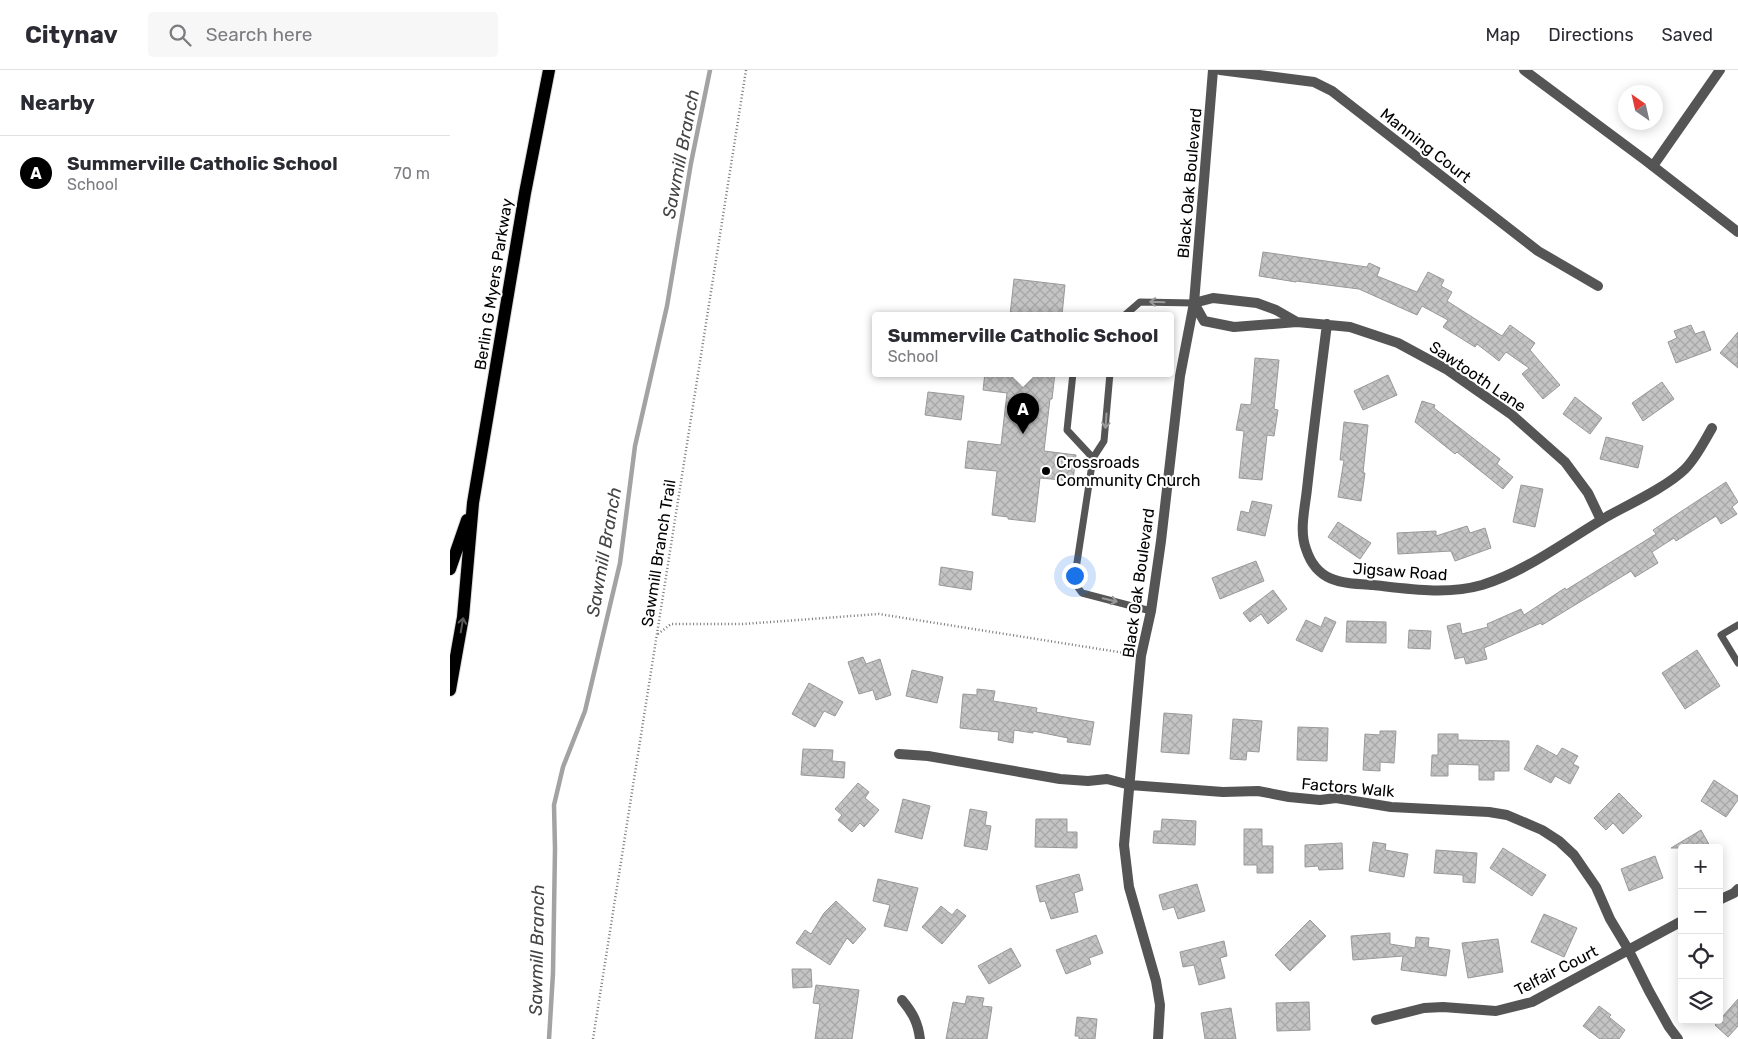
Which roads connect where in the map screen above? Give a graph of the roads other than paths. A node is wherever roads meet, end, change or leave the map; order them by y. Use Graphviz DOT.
graph roads {
  1 [pos="549,70"];
  2 [pos="1213,70"];
  3 [pos="1220,70"];
  4 [pos="1524,70"];
  5 [pos="1720,70"];
  6 [pos="1649,163"];
  7 [pos="1738,232"];
  8 [pos="1598,286"];
  9 [pos="1194,303"];
  10 [pos="1128,312"];
  11 [pos="1297,322"];
  12 [pos="1328,324"];
  13 [pos="1073,377"];
  14 [pos="1110,377"];
  15 [pos="1712,428"];
  16 [pos="1093,458"];
  17 [pos="473,503"];
  18 [pos="1601,520"];
  19 [pos="450,569"];
  20 [pos="1151,611"];
  21 [pos="1738,625"];
  22 [pos="1738,663"];
  23 [pos="450,690"];
  24 [pos="899,754"];
  25 [pos="1130,785"];
  26 [pos="1738,889"];
  27 [pos="1723,898"];
  28 [pos="1678,923"];
  29 [pos="1628,949"];
  30 [pos="902,1000"];
  31 [pos="1376,1020"];
  32 [pos="920,1039"];
  33 [pos="1158,1039"];
  34 [pos="1678,1039"];
  1 -- 17 [label="main road, Berlin G Myers Parkway"];
  2 -- 9 [label="street, Black Oak Boulevard"];
  3 -- 8 [label="street, Manning Court"];
  4 -- 6 [label="street"];
  5 -- 6 [label="street"];
  6 -- 7 [label="street"];
  9 -- 10 [label="lane, one-way"];
  9 -- 11 [label="street, Sawtooth Lane"];
  9 -- 11 [label="street, Sawtooth Lane"];
  9 -- 20 [label="street, Black Oak Boulevard"];
  11 -- 12 [label="street, Sawtooth Lane"];
  12 -- 18 [label="street, Sawtooth Lane"];
  12 -- 18 [label="street, Jigsaw Road"];
  13 -- 16 [label="lane"];
  14 -- 16 [label="lane, one-way"];
  15 -- 18 [label="street, Jigsaw Road"];
  16 -- 20 [label="lane, one-way"];
  17 -- 19 [label="main road, Berlin G Myers Parkway"];
  23 -- 17 [label="main road, Berlin G Myers Parkway, one-way"];
  20 -- 25 [label="street, Black Oak Boulevard"];
  21 -- 22 [label="lane"];
  24 -- 25 [label="street, Factors Walk"];
  25 -- 29 [label="street, Factors Walk"];
  25 -- 33 [label="street, Black Oak Boulevard"];
  26 -- 27 [label="street"];
  28 -- 29 [label="street, Telfair Court"];
  29 -- 31 [label="street, Telfair Court"];
  29 -- 34 [label="street, Factors Walk"];
  30 -- 32 [label="street"];
}
